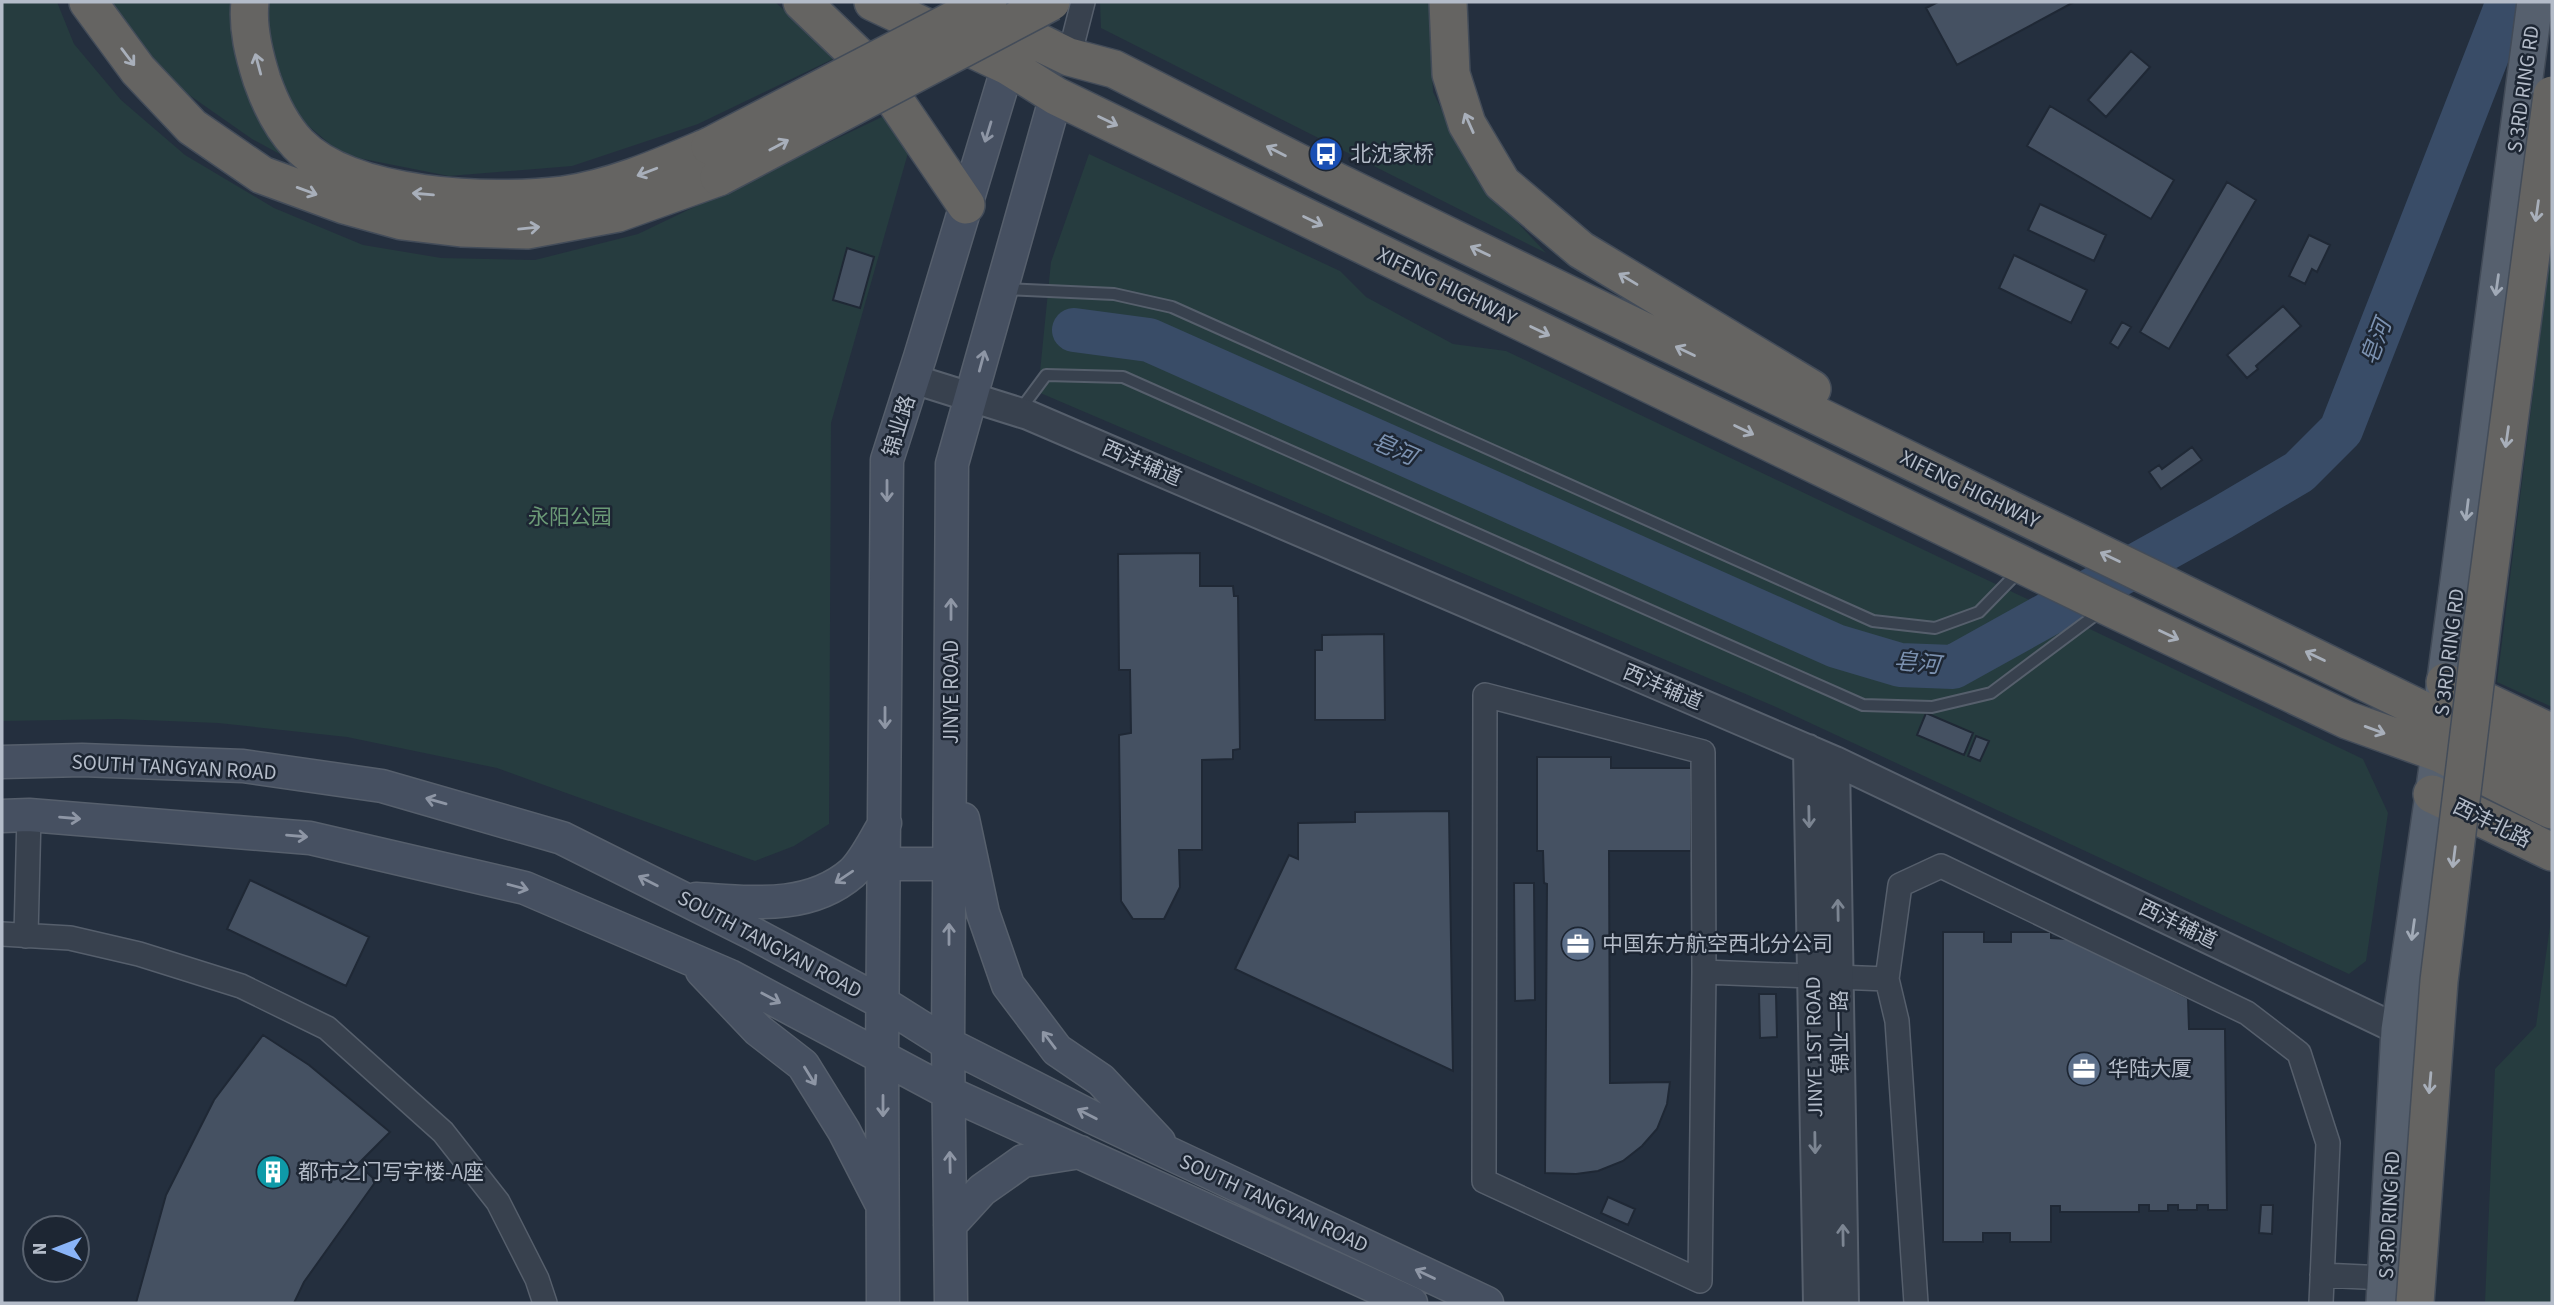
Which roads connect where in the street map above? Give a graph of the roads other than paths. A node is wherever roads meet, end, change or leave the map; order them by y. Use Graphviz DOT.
graph roads {
  1 [pos="88,2"];
  2 [pos="250,2"];
  3 [pos="802,2"];
  4 [pos="873,2"];
  5 [pos="956,2"];
  6 [pos="988,2"];
  7 [pos="1051,2"];
  8 [pos="1083,2"];
  9 [pos="1448,2"];
  10 [pos="2535,2"];
  11 [pos="1069,57"];
  12 [pos="1008,66"];
  13 [pos="2552,95"];
  14 [pos="1056,96"];
  15 [pos="714,162"];
  16 [pos="966,205"];
  17 [pos="1002,289"];
  18 [pos="913,379"];
  19 [pos="972,398"];
  20 [pos="1019,412"];
  21 [pos="2023,515"];
  22 [pos="2024,565"];
  23 [pos="2107,606"];
  24 [pos="2442,699"];
  25 [pos="2552,733"];
  26 [pos="1808,749"];
  27 [pos="2438,753"];
  28 [pos="950,760"];
  29 [pos="1835,761"];
  30 [pos="2,762"];
  31 [pos="2552,773"];
  32 [pos="2432,794"];
  33 [pos="2552,810"];
  34 [pos="15,816"];
  35 [pos="885,823"];
  36 [pos="2552,852"];
  37 [pos="885,864"];
  38 [pos="949,864"];
  39 [pos="684,899"];
  40 [pos="2,934"];
  41 [pos="26,936"];
  42 [pos="692,960"];
  43 [pos="1704,972"];
  44 [pos="1826,976"];
  45 [pos="1887,979"];
  46 [pos="883,1003"];
  47 [pos="2399,1030"];
  48 [pos="948,1044"];
  49 [pos="882,1057"];
  50 [pos="949,1093"];
  51 [pos="1080,1153"];
  52 [pos="1170,1153"];
  53 [pos="883,1208"];
  54 [pos="950,1225"];
  55 [pos="2322,1275"];
  56 [pos="2385,1290"];
  57 [pos="545,1303"];
  58 [pos="883,1303"];
  59 [pos="951,1303"];
  60 [pos="1411,1303"];
  61 [pos="1487,1303"];
  62 [pos="1818,1303"];
  63 [pos="1844,1303"];
  64 [pos="1916,1303"];
  65 [pos="2321,1303"];
  66 [pos="2415,1303"];
  1 -- 15 [label="highway, one-way"];
  15 -- 2 [label="highway, one-way"];
  3 -- 16 [label="highway"];
  4 -- 12 [label="highway, XIFENG HIGHWAY"];
  5 -- 11 [label="highway, XIFENG HIGHWAY"];
  6 -- 15 [label="highway, bridge"];
  15 -- 7 [label="highway, one-way, bridge"];
  8 -- 11 [label="street"];
  21 -- 9 [label="highway, one-way"];
  10 -- 24 [label="main road, S 3RD RING RD, one-way"];
  21 -- 11 [label="highway, XIFENG HIGHWAY, one-way"];
  12 -- 14 [label="highway, XIFENG HIGHWAY"];
  12 -- 16 [label="main road, 锦业路, one-way"];
  13 -- 66 [label="highway, S 3RD RING RD, one-way, bridge"];
  14 -- 17 [label="main road, JINYE ROAD"];
  14 -- 22 [label="highway, XIFENG HIGHWAY, one-way"];
  16 -- 18 [label="main road, 锦业路"];
  19 -- 17 [label="main road, JINYE ROAD, one-way"];
  17 -- 22 [label="lane"];
  18 -- 19 [label="street, 西沣辅道"];
  18 -- 35 [label="main road, 锦业路, one-way"];
  19 -- 20 [label="street, 西沣辅道"];
  28 -- 19 [label="main road, JINYE ROAD, one-way"];
  20 -- 23 [label="lane"];
  20 -- 26 [label="street, 西沣辅道"];
  24 -- 21 [label="highway, XIFENG HIGHWAY, one-way"];
  22 -- 23 [label="highway"];
  23 -- 27 [label="highway, one-way"];
  24 -- 25 [label="highway"];
  24 -- 27 [label="main road, S 3RD RING RD"];
  24 -- 31 [label="highway"];
  26 -- 29 [label="street, 西沣辅道"];
  26 -- 44 [label="street, JINYE 1ST ROAD, one-way"];
  27 -- 32 [label="main road, S 3RD RING RD"];
  27 -- 33 [label="highway"];
  28 -- 38 [label="main road, JINYE ROAD"];
  52 -- 28 [label="main road, one-way"];
  44 -- 29 [label="street, 锦业一路, one-way"];
  29 -- 47 [label="street, 西沣辅道"];
  39 -- 30 [label="main road, SOUTH TANGYAN ROAD, one-way"];
  32 -- 36 [label="highway, 西沣北路"];
  32 -- 47 [label="main road, S 3RD RING RD, one-way"];
  34 -- 41 [label="street"];
  34 -- 42 [label="main road, SOUTH TANGYAN ROAD, one-way"];
  35 -- 37 [label="main road"];
  35 -- 39 [label="main road, one-way"];
  37 -- 38 [label="main road"];
  37 -- 46 [label="main road"];
  48 -- 38 [label="main road, JINYE ROAD, one-way"];
  39 -- 46 [label="main road, SOUTH TANGYAN ROAD"];
  40 -- 41 [label="street"];
  41 -- 57 [label="street"];
  42 -- 49 [label="main road, SOUTH TANGYAN ROAD, one-way"];
  42 -- 53 [label="main road, one-way"];
  43 -- 43 [label="street"];
  43 -- 44 [label="street"];
  44 -- 45 [label="street"];
  44 -- 62 [label="street, JINYE 1ST ROAD, one-way"];
  63 -- 44 [label="street, 锦业一路, one-way"];
  45 -- 55 [label="street"];
  45 -- 64 [label="street"];
  46 -- 48 [label="main road, SOUTH TANGYAN ROAD"];
  46 -- 49 [label="main road"];
  47 -- 56 [label="main road, S 3RD RING RD"];
  48 -- 50 [label="main road, JINYE ROAD"];
  52 -- 48 [label="main road, SOUTH TANGYAN ROAD, one-way"];
  49 -- 50 [label="main road, SOUTH TANGYAN ROAD"];
  49 -- 53 [label="main road, one-way"];
  50 -- 51 [label="main road, SOUTH TANGYAN ROAD"];
  54 -- 50 [label="main road, JINYE ROAD, one-way"];
  51 -- 54 [label="main road"];
  51 -- 60 [label="main road, SOUTH TANGYAN ROAD"];
  61 -- 52 [label="main road, SOUTH TANGYAN ROAD, one-way"];
  53 -- 58 [label="main road"];
  54 -- 59 [label="main road, JINYE ROAD"];
  55 -- 56 [label="street"];
  55 -- 65 [label="street"];
}
